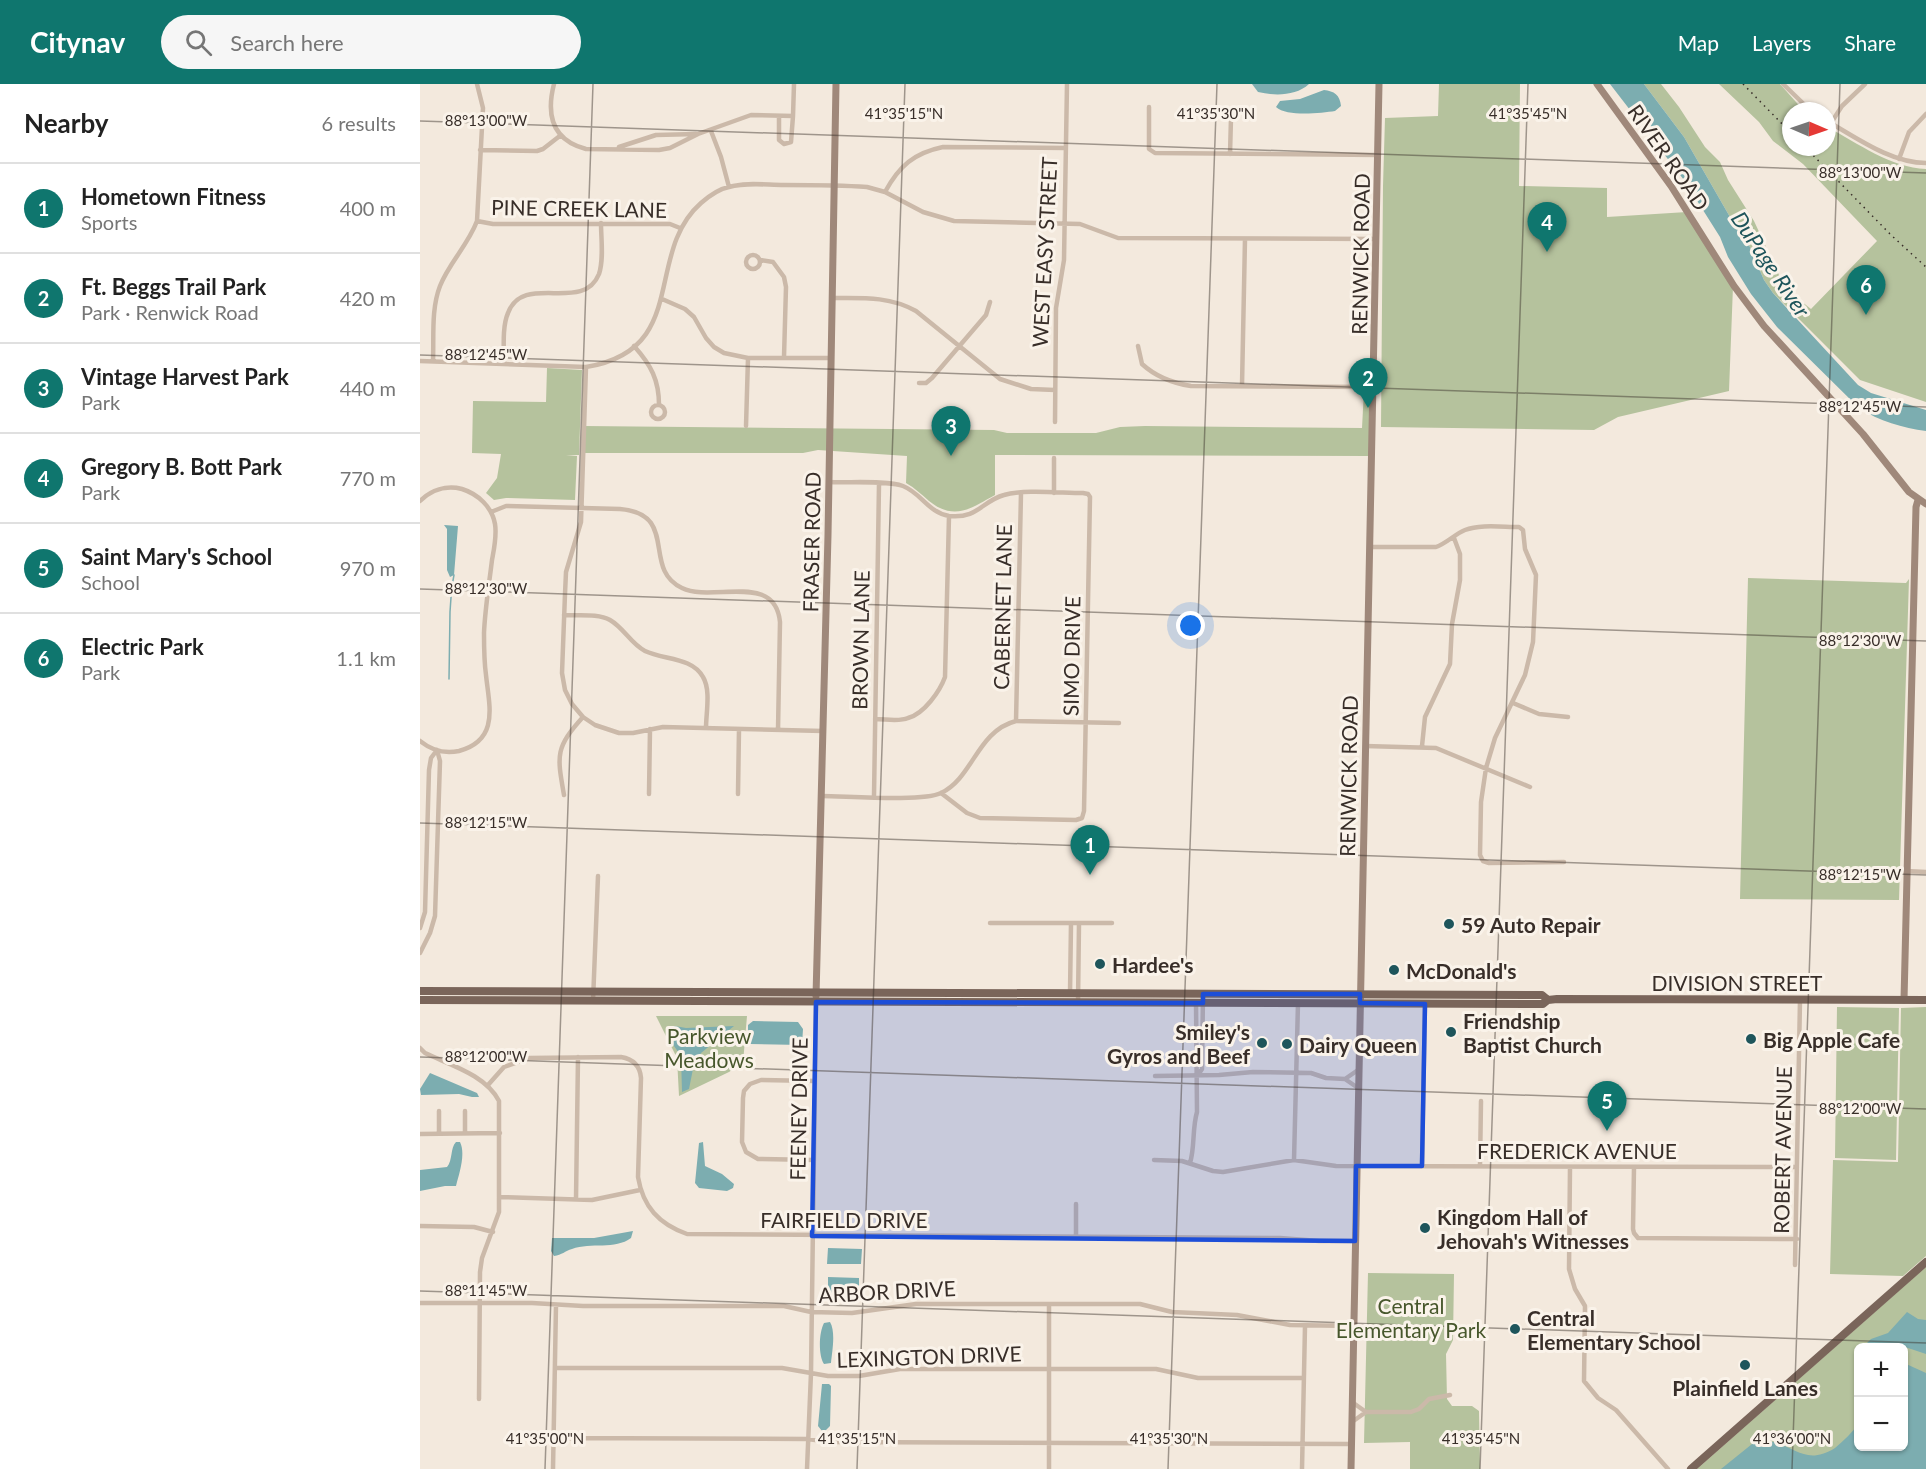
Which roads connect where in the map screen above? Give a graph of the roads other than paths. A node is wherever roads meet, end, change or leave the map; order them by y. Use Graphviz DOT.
graph roads {
  1 [pos="477,84"];
  2 [pos="554,84"];
  3 [pos="794,84"];
  4 [pos="836,84"];
  5 [pos="1067,84"];
  6 [pos="1380,84"];
  7 [pos="1596,84"];
  8 [pos="1783,84"];
  9 [pos="1864,84"];
  10 [pos="1802,102"];
  11 [pos="1149,107"];
  12 [pos="1836,113"];
  13 [pos="1926,114"];
  14 [pos="779,116"];
  15 [pos="793,116"];
  16 [pos="1230,118"];
  17 [pos="1836,126"];
  18 [pos="711,131"];
  19 [pos="699,134"];
  20 [pos="561,135"];
  21 [pos="1066,148"];
  22 [pos="614,149"];
  23 [pos="480,150"];
  24 [pos="1230,154"];
  25 [pos="1378,155"];
  26 [pos="1899,159"];
  27 [pos="1926,163"];
  28 [pos="729,186"];
  29 [pos="833,186"];
  30 [pos="885,192"];
  31 [pos="477,221"];
  32 [pos="601,223"];
  33 [pos="1065,224"];
  34 [pos="680,228"];
  35 [pos="1245,239"];
  36 [pos="1376,239"];
  37 [pos="760,260"];
  38 [pos="832,298"];
  39 [pos="662,299"];
  40 [pos="990,302"];
  41 [pos="634,346"];
  42 [pos="1138,346"];
  43 [pos="959,347"];
  44 [pos="784,357"];
  45 [pos="748,358"];
  46 [pos="831,358"];
  47 [pos="420,361"];
  48 [pos="433,361"];
  49 [pos="504,363"];
  50 [pos="586,367"];
  51 [pos="919,384"];
  52 [pos="1242,386"];
  53 [pos="1373,387"];
  54 [pos="1055,390"];
  55 [pos="659,405"];
  56 [pos="1055,422"];
  57 [pos="746,426"];
  58 [pos="1054,458"];
  59 [pos="829,482"];
  60 [pos="879,484"];
  61 [pos="1021,493"];
  62 [pos="1054,493"];
  63 [pos="1918,500"];
  64 [pos="420,501"];
  65 [pos="1926,504"];
  66 [pos="582,508"];
  67 [pos="491,512"];
  68 [pos="949,516"];
  69 [pos="1454,538"];
  70 [pos="1369,547"];
  71 [pos="564,615"];
  72 [pos="1513,703"];
  73 [pos="583,717"];
  74 [pos="1568,717"];
  75 [pos="875,719"];
  76 [pos="1016,721"];
  77 [pos="1086,722"];
  78 [pos="1119,723"];
  79 [pos="706,728"];
  80 [pos="650,729"];
  81 [pos="739,729"];
  82 [pos="778,730"];
  83 [pos="823,731"];
  84 [pos="420,741"];
  85 [pos="1365,746"];
  86 [pos="1422,747"];
  87 [pos="437,750"];
  88 [pos="1486,768"];
  89 [pos="1530,787"];
  90 [pos="941,793"];
  91 [pos="649,794"];
  92 [pos="738,794"];
  93 [pos="564,795"];
  94 [pos="822,796"];
  95 [pos="874,796"];
  96 [pos="428,808"];
  97 [pos="438,808"];
  98 [pos="1564,862"];
  99 [pos="1906,872"];
  100 [pos="1926,872"];
  101 [pos="426,874"];
  102 [pos="436,875"];
  103 [pos="598,876"];
  104 [pos="990,923"];
  105 [pos="1071,923"];
  106 [pos="1112,923"];
  107 [pos="1079,924"];
  108 [pos="420,928"];
  109 [pos="420,953"];
  110 [pos="420,992"];
  111 [pos="594,992"];
  112 [pos="1074,994"];
  113 [pos="816,997"];
  114 [pos="1199,999"];
  115 [pos="1360,999"];
  116 [pos="1426,999"];
  117 [pos="420,1000"];
  118 [pos="1800,1000"];
  119 [pos="1904,1000"];
  120 [pos="1926,1000"];
  121 [pos="593,1001"];
  122 [pos="1074,1003"];
  123 [pos="1298,1003"];
  124 [pos="420,1048"];
  125 [pos="579,1057"];
  126 [pos="1358,1070"];
  127 [pos="1296,1073"];
  128 [pos="1198,1075"];
  129 [pos="1155,1076"];
  130 [pos="1346,1080"];
  131 [pos="814,1081"];
  132 [pos="489,1085"];
  133 [pos="1358,1088"];
  134 [pos="1481,1101"];
  135 [pos="439,1111"];
  136 [pos="465,1111"];
  137 [pos="465,1133"];
  138 [pos="500,1133"];
  139 [pos="420,1134"];
  140 [pos="439,1134"];
  141 [pos="814,1160"];
  142 [pos="1154,1160"];
  143 [pos="1294,1160"];
  144 [pos="1190,1163"];
  145 [pos="1356,1166"];
  146 [pos="1422,1166"];
  147 [pos="1480,1166"];
  148 [pos="1570,1167"];
  149 [pos="1634,1167"];
  150 [pos="1797,1167"];
  151 [pos="640,1190"];
  152 [pos="499,1197"];
  153 [pos="576,1199"];
  154 [pos="1076,1204"];
  155 [pos="420,1226"];
  156 [pos="493,1232"];
  157 [pos="812,1236"];
  158 [pos="1076,1236"];
  159 [pos="1797,1239"];
  160 [pos="1355,1241"];
  161 [pos="1926,1262"];
  162 [pos="1795,1265"];
  163 [pos="420,1303"];
  164 [pos="480,1303"];
  165 [pos="1049,1304"];
  166 [pos="556,1305"];
  167 [pos="811,1312"];
  168 [pos="1305,1326"];
  169 [pos="1354,1326"];
  170 [pos="555,1368"];
  171 [pos="1049,1368"];
  172 [pos="811,1373"];
  173 [pos="1303,1378"];
  174 [pos="1450,1395"];
  175 [pos="479,1399"];
  176 [pos="1352,1402"];
  177 [pos="1366,1412"];
  178 [pos="1352,1422"];
  179 [pos="554,1438"];
  180 [pos="808,1439"];
  181 [pos="1049,1442"];
  182 [pos="1303,1443"];
  183 [pos="1352,1444"];
  184 [pos="554,1469"];
  185 [pos="807,1469"];
  186 [pos="1049,1469"];
  187 [pos="1302,1469"];
  188 [pos="1351,1469"];
  189 [pos="1668,1469"];
  190 [pos="1691,1469"];
  1 -- 23 [label="street"];
  2 -- 20 [label="street"];
  3 -- 15 [label="street"];
  4 -- 29 [label="street, FRASER ROAD"];
  5 -- 21 [label="street, WEST EASY STREET"];
  6 -- 25 [label="street, RENWICK ROAD"];
  7 -- 63 [label="street, RIVER ROAD"];
  8 -- 10 [label="street"];
  9 -- 12 [label="street"];
  11 -- 24 [label="street"];
  13 -- 26 [label="street"];
  14 -- 15 [label="street"];
  14 -- 15 [label="street"];
  14 -- 18 [label="street"];
  16 -- 24 [label="street"];
  17 -- 26 [label="street"];
  18 -- 19 [label="street"];
  18 -- 28 [label="street"];
  19 -- 22 [label="street"];
  19 -- 22 [label="street"];
  20 -- 22 [label="street"];
  20 -- 23 [label="street"];
  21 -- 30 [label="street"];
  21 -- 33 [label="street, WEST EASY STREET"];
  23 -- 31 [label="street"];
  24 -- 25 [label="street"];
  25 -- 36 [label="street, RENWICK ROAD"];
  26 -- 27 [label="street"];
  28 -- 29 [label="street"];
  28 -- 34 [label="street"];
  29 -- 30 [label="street"];
  29 -- 38 [label="street, FRASER ROAD"];
  30 -- 33 [label="street"];
  31 -- 32 [label="street, PINE CREEK LANE"];
  31 -- 48 [label="street"];
  32 -- 34 [label="street, PINE CREEK LANE"];
  32 -- 49 [label="street"];
  33 -- 35 [label="street"];
  33 -- 54 [label="street, WEST EASY STREET"];
  34 -- 39 [label="street"];
  35 -- 36 [label="street"];
  35 -- 52 [label="street"];
  36 -- 53 [label="street, RENWICK ROAD"];
  37 -- 44 [label="street"];
  38 -- 43 [label="street"];
  38 -- 46 [label="street, FRASER ROAD"];
  39 -- 41 [label="street"];
  39 -- 45 [label="street"];
  40 -- 43 [label="street"];
  41 -- 50 [label="street"];
  41 -- 55 [label="street"];
  42 -- 52 [label="street"];
  43 -- 51 [label="street"];
  43 -- 54 [label="street"];
  44 -- 45 [label="street"];
  44 -- 46 [label="street"];
  45 -- 57 [label="street"];
  46 -- 59 [label="street, FRASER ROAD"];
  47 -- 48 [label="street"];
  48 -- 49 [label="street"];
  49 -- 50 [label="street"];
  50 -- 66 [label="street"];
  52 -- 53 [label="street"];
  53 -- 70 [label="street, RENWICK ROAD"];
  54 -- 56 [label="street, WEST EASY STREET"];
  58 -- 62 [label="street"];
  59 -- 60 [label="street"];
  59 -- 83 [label="street, FRASER ROAD"];
  60 -- 68 [label="street"];
  60 -- 75 [label="street, BROWN LANE"];
  61 -- 62 [label="street"];
  61 -- 68 [label="street"];
  61 -- 76 [label="street, CABERNET LANE"];
  62 -- 77 [label="street, SIMO DRIVE"];
  63 -- 65 [label="street"];
  63 -- 99 [label="street"];
  64 -- 67 [label="street"];
  66 -- 67 [label="street"];
  66 -- 71 [label="street"];
  66 -- 82 [label="street"];
  67 -- 87 [label="street"];
  68 -- 75 [label="street"];
  69 -- 70 [label="street"];
  69 -- 72 [label="street"];
  69 -- 86 [label="street"];
  70 -- 85 [label="street, RENWICK ROAD"];
  71 -- 73 [label="street"];
  71 -- 79 [label="street"];
  72 -- 74 [label="street"];
  72 -- 88 [label="street"];
  73 -- 80 [label="street"];
  73 -- 93 [label="street"];
  75 -- 95 [label="street, BROWN LANE"];
  76 -- 77 [label="street"];
  76 -- 90 [label="street"];
  77 -- 78 [label="street"];
  77 -- 90 [label="street, SIMO DRIVE"];
  79 -- 80 [label="street"];
  79 -- 81 [label="street"];
  80 -- 91 [label="street"];
  81 -- 82 [label="street"];
  81 -- 92 [label="street"];
  82 -- 83 [label="street"];
  83 -- 94 [label="street, FRASER ROAD"];
  84 -- 87 [label="street"];
  85 -- 86 [label="street"];
  85 -- 115 [label="street, RENWICK ROAD"];
  86 -- 88 [label="street"];
  87 -- 96 [label="street"];
  87 -- 97 [label="street"];
  88 -- 89 [label="street"];
  88 -- 98 [label="street"];
  90 -- 95 [label="street"];
  94 -- 95 [label="street"];
  94 -- 113 [label="street, FRASER ROAD"];
  96 -- 97 [label="street"];
  96 -- 101 [label="street"];
  97 -- 102 [label="street"];
  99 -- 100 [label="street"];
  99 -- 119 [label="street"];
  101 -- 102 [label="street"];
  101 -- 108 [label="street"];
  102 -- 109 [label="street"];
  103 -- 111 [label="street"];
  104 -- 105 [label="street"];
  105 -- 107 [label="street"];
  105 -- 112 [label="street"];
  106 -- 107 [label="street"];
  107 -- 112 [label="street"];
  110 -- 111 [label="main road"];
  111 -- 113 [label="main road"];
  111 -- 121 [label="street"];
  112 -- 113 [label="main road"];
  112 -- 114 [label="main road"];
  112 -- 122 [label="street"];
  113 -- 121 [label="main road"];
  113 -- 122 [label="main road"];
  113 -- 131 [label="street, FEENEY DRIVE"];
  114 -- 115 [label="main road"];
  114 -- 122 [label="main road"];
  114 -- 123 [label="main road"];
  114 -- 128 [label="street"];
  115 -- 116 [label="main road, DIVISION STREET"];
  115 -- 123 [label="main road"];
  115 -- 126 [label="street, RENWICK ROAD"];
  116 -- 118 [label="main road, DIVISION STREET"];
  116 -- 146 [label="street"];
  117 -- 121 [label="main road"];
  118 -- 119 [label="main road, DIVISION STREET"];
  118 -- 150 [label="street, ROBERT AVENUE"];
  119 -- 120 [label="main road, DIVISION STREET"];
  123 -- 127 [label="street"];
  124 -- 132 [label="street"];
  125 -- 132 [label="street"];
  125 -- 151 [label="street"];
  125 -- 153 [label="street"];
  126 -- 130 [label="street"];
  126 -- 133 [label="street, RENWICK ROAD"];
  127 -- 128 [label="street"];
  127 -- 130 [label="street"];
  127 -- 143 [label="street"];
  128 -- 129 [label="street"];
  128 -- 144 [label="street"];
  130 -- 133 [label="street"];
  131 -- 141 [label="street, FEENEY DRIVE"];
  131 -- 141 [label="street"];
  132 -- 138 [label="street"];
  133 -- 145 [label="street, RENWICK ROAD"];
  134 -- 147 [label="street"];
  135 -- 140 [label="street"];
  136 -- 137 [label="street"];
  137 -- 138 [label="street"];
  137 -- 140 [label="street"];
  138 -- 152 [label="street"];
  139 -- 140 [label="street"];
  141 -- 157 [label="street, FEENEY DRIVE"];
  142 -- 144 [label="street, FREDERICK AVENUE"];
  143 -- 144 [label="street, FREDERICK AVENUE"];
  143 -- 145 [label="street, FREDERICK AVENUE"];
  145 -- 146 [label="street, FREDERICK AVENUE"];
  145 -- 160 [label="street, RENWICK ROAD"];
  146 -- 147 [label="street, FREDERICK AVENUE"];
  147 -- 148 [label="street, FREDERICK AVENUE"];
  148 -- 149 [label="street, FREDERICK AVENUE"];
  148 -- 189 [label="street"];
  149 -- 150 [label="street, FREDERICK AVENUE"];
  149 -- 159 [label="street"];
  150 -- 159 [label="street, ROBERT AVENUE"];
  151 -- 153 [label="street"];
  151 -- 157 [label="street, FAIRFIELD DRIVE"];
  152 -- 153 [label="street"];
  152 -- 156 [label="street"];
  154 -- 158 [label="street"];
  155 -- 156 [label="street"];
  156 -- 164 [label="street"];
  157 -- 158 [label="street, FAIRFIELD DRIVE"];
  157 -- 167 [label="street, FEENEY DRIVE"];
  158 -- 160 [label="street, FAIRFIELD DRIVE"];
  159 -- 162 [label="street, ROBERT AVENUE"];
  160 -- 169 [label="street, RENWICK ROAD"];
  161 -- 190 [label="main road"];
  163 -- 164 [label="street, ARBOR DRIVE"];
  164 -- 166 [label="street, ARBOR DRIVE"];
  164 -- 175 [label="street"];
  165 -- 167 [label="street, ARBOR DRIVE"];
  165 -- 168 [label="street, ARBOR DRIVE"];
  165 -- 171 [label="street"];
  166 -- 167 [label="street, ARBOR DRIVE"];
  166 -- 170 [label="street"];
  167 -- 172 [label="street, FEENEY DRIVE"];
  168 -- 169 [label="street, ARBOR DRIVE"];
  168 -- 173 [label="street"];
  169 -- 176 [label="street, RENWICK ROAD"];
  170 -- 172 [label="street, LEXINGTON DRIVE"];
  170 -- 179 [label="street"];
  171 -- 172 [label="street, LEXINGTON DRIVE"];
  171 -- 173 [label="street, LEXINGTON DRIVE"];
  171 -- 181 [label="street"];
  172 -- 180 [label="street, FEENEY DRIVE"];
  173 -- 182 [label="street"];
  174 -- 177 [label="street"];
  176 -- 177 [label="street"];
  176 -- 178 [label="street, RENWICK ROAD"];
  177 -- 178 [label="street"];
  178 -- 183 [label="street, RENWICK ROAD"];
  179 -- 180 [label="street"];
  179 -- 184 [label="street"];
  180 -- 181 [label="street"];
  180 -- 185 [label="street, FEENEY DRIVE"];
  181 -- 182 [label="street"];
  181 -- 186 [label="street"];
  182 -- 183 [label="street"];
  182 -- 187 [label="street"];
  183 -- 188 [label="street, RENWICK ROAD"];
}
